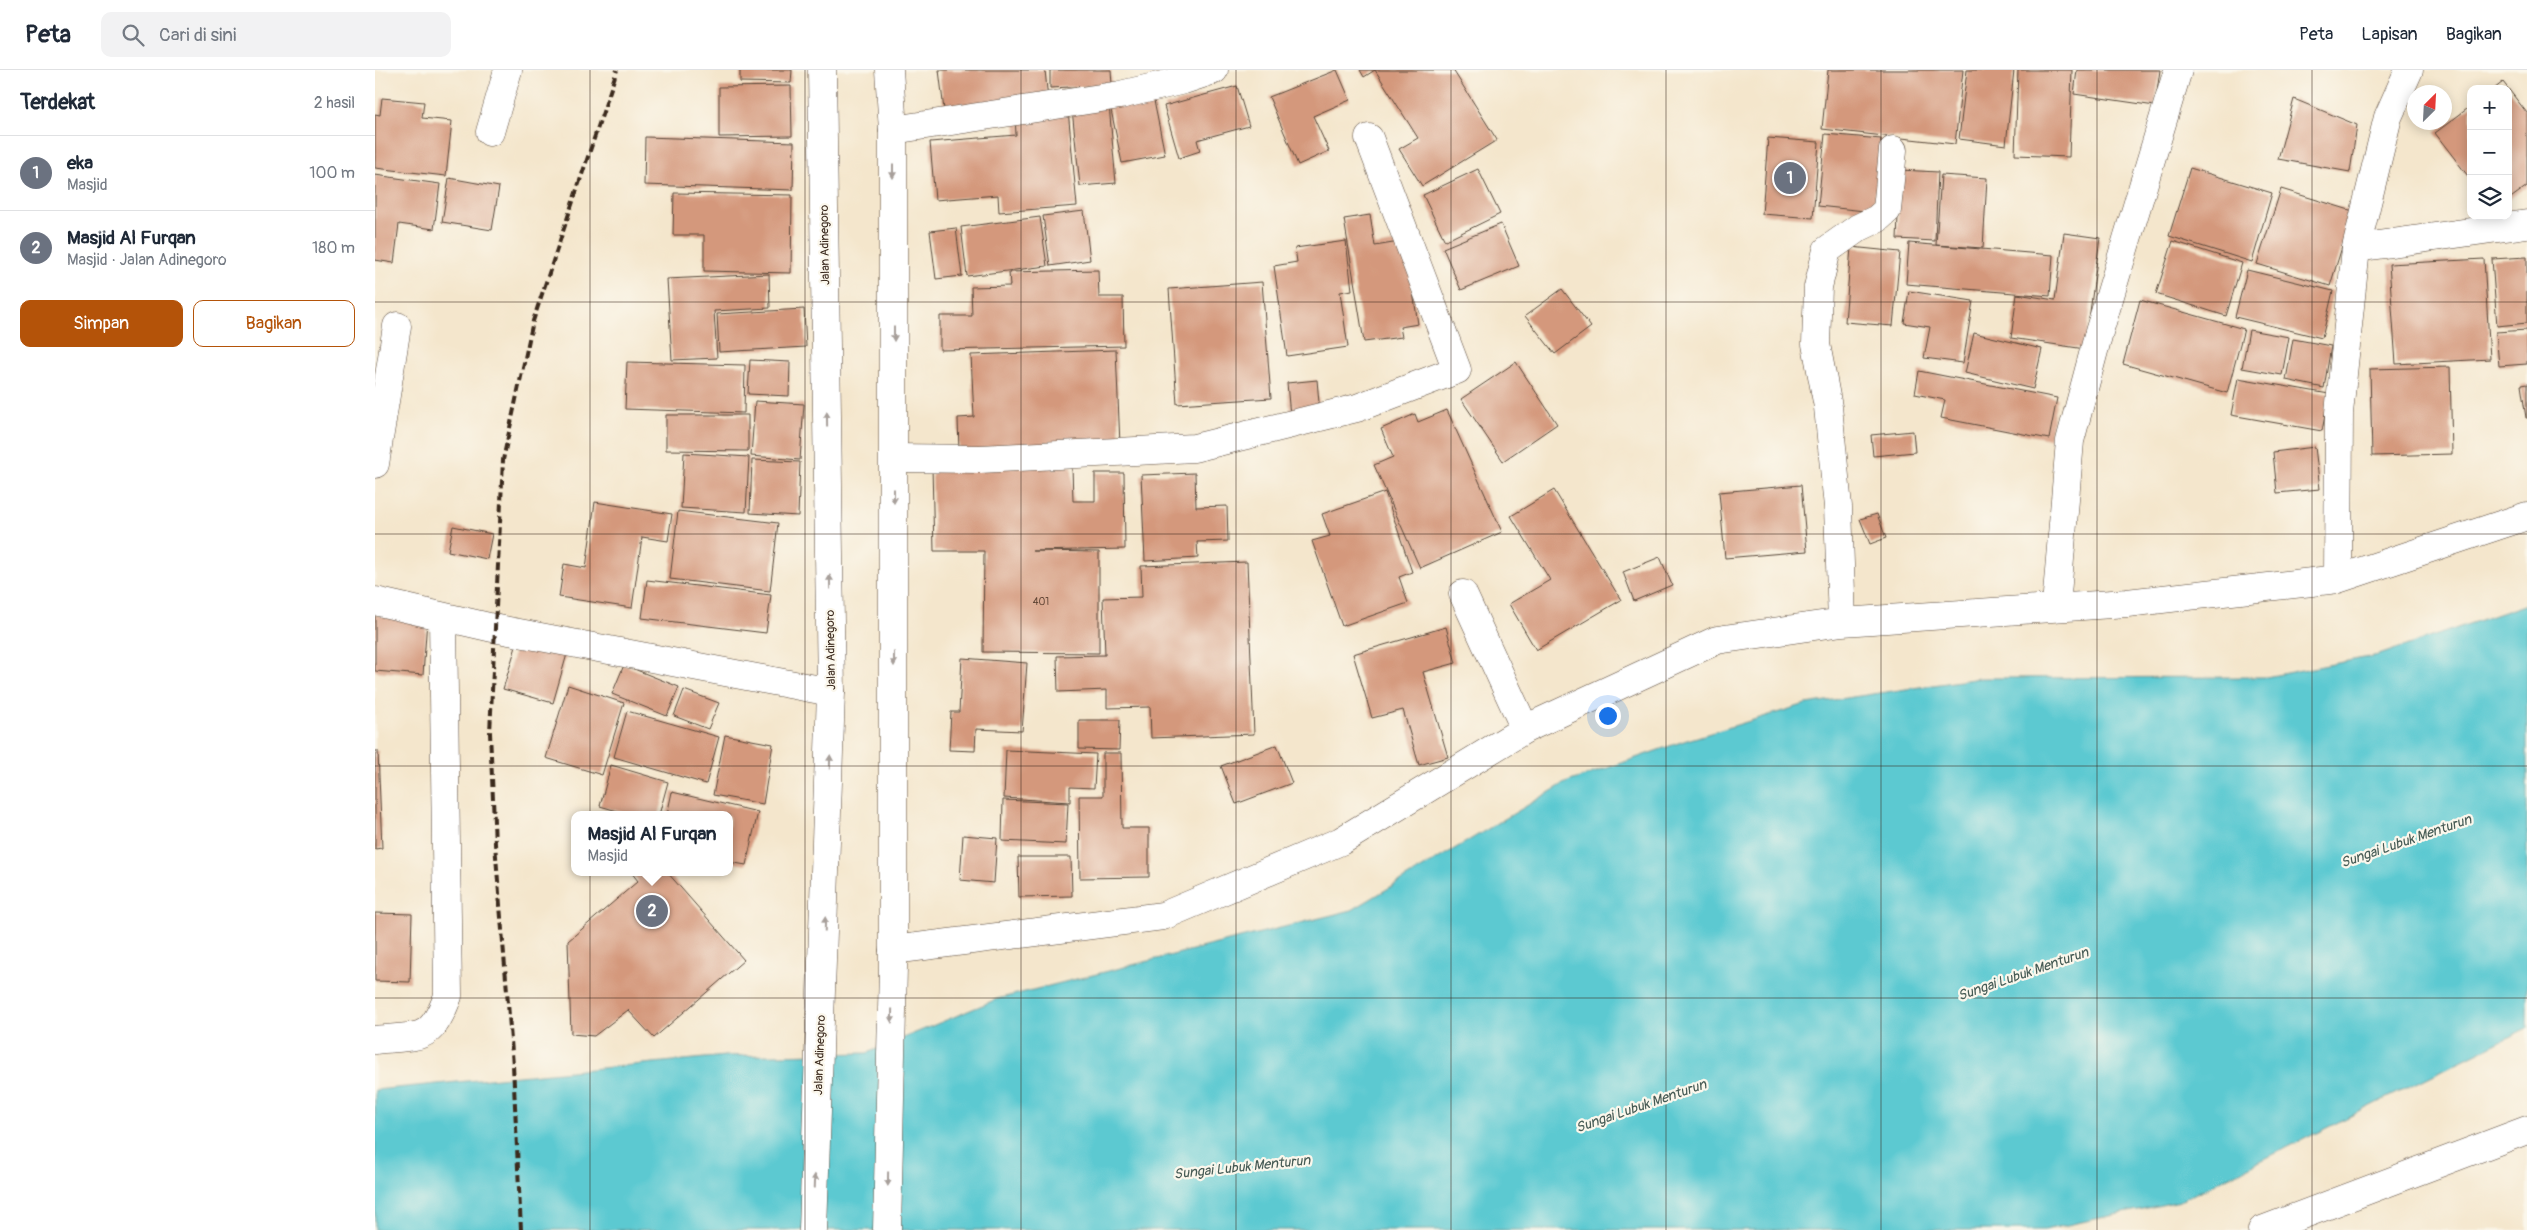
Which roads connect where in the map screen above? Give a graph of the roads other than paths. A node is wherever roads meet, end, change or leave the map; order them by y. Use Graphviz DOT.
graph roads {
  1 [pos="508,70"];
  2 [pos="822,70"];
  3 [pos="889,70"];
  4 [pos="1213,70"];
  5 [pos="2178,70"];
  6 [pos="2409,70"];
  7 [pos="893,130"];
  8 [pos="490,132"];
  9 [pos="1369,138"];
  10 [pos="1893,150"];
  11 [pos="2527,224"];
  12 [pos="2356,248"];
  13 [pos="397,326"];
  14 [pos="894,458"];
  15 [pos="375,464"];
  16 [pos="2527,516"];
  17 [pos="2338,579"];
  18 [pos="1463,594"];
  19 [pos="375,601"];
  20 [pos="2056,606"];
  21 [pos="443,618"];
  22 [pos="1841,622"];
  23 [pos="831,692"];
  24 [pos="1525,729"];
  25 [pos="893,959"];
  26 [pos="375,1040"];
  27 [pos="2527,1130"];
  28 [pos="2264,1229"];
  29 [pos="813,1230"];
  30 [pos="887,1230"];
  1 -- 8 [label="main road"];
  23 -- 2 [label="main road, Jalan Adinegoro, one-way"];
  3 -- 7 [label="main road"];
  4 -- 7 [label="main road"];
  5 -- 20 [label="main road"];
  6 -- 12 [label="main road"];
  7 -- 14 [label="main road, one-way"];
  9 -- 14 [label="main road"];
  10 -- 22 [label="main road"];
  11 -- 12 [label="main road"];
  12 -- 17 [label="main road"];
  13 -- 15 [label="main road"];
  14 -- 25 [label="main road, one-way"];
  16 -- 17 [label="main road"];
  17 -- 20 [label="main road"];
  18 -- 24 [label="main road"];
  19 -- 21 [label="main road"];
  20 -- 22 [label="main road"];
  21 -- 23 [label="main road"];
  21 -- 26 [label="main road"];
  22 -- 24 [label="main road"];
  29 -- 23 [label="main road, Jalan Adinegoro, one-way"];
  24 -- 25 [label="main road"];
  25 -- 30 [label="main road, one-way"];
  27 -- 28 [label="main road"];
}
